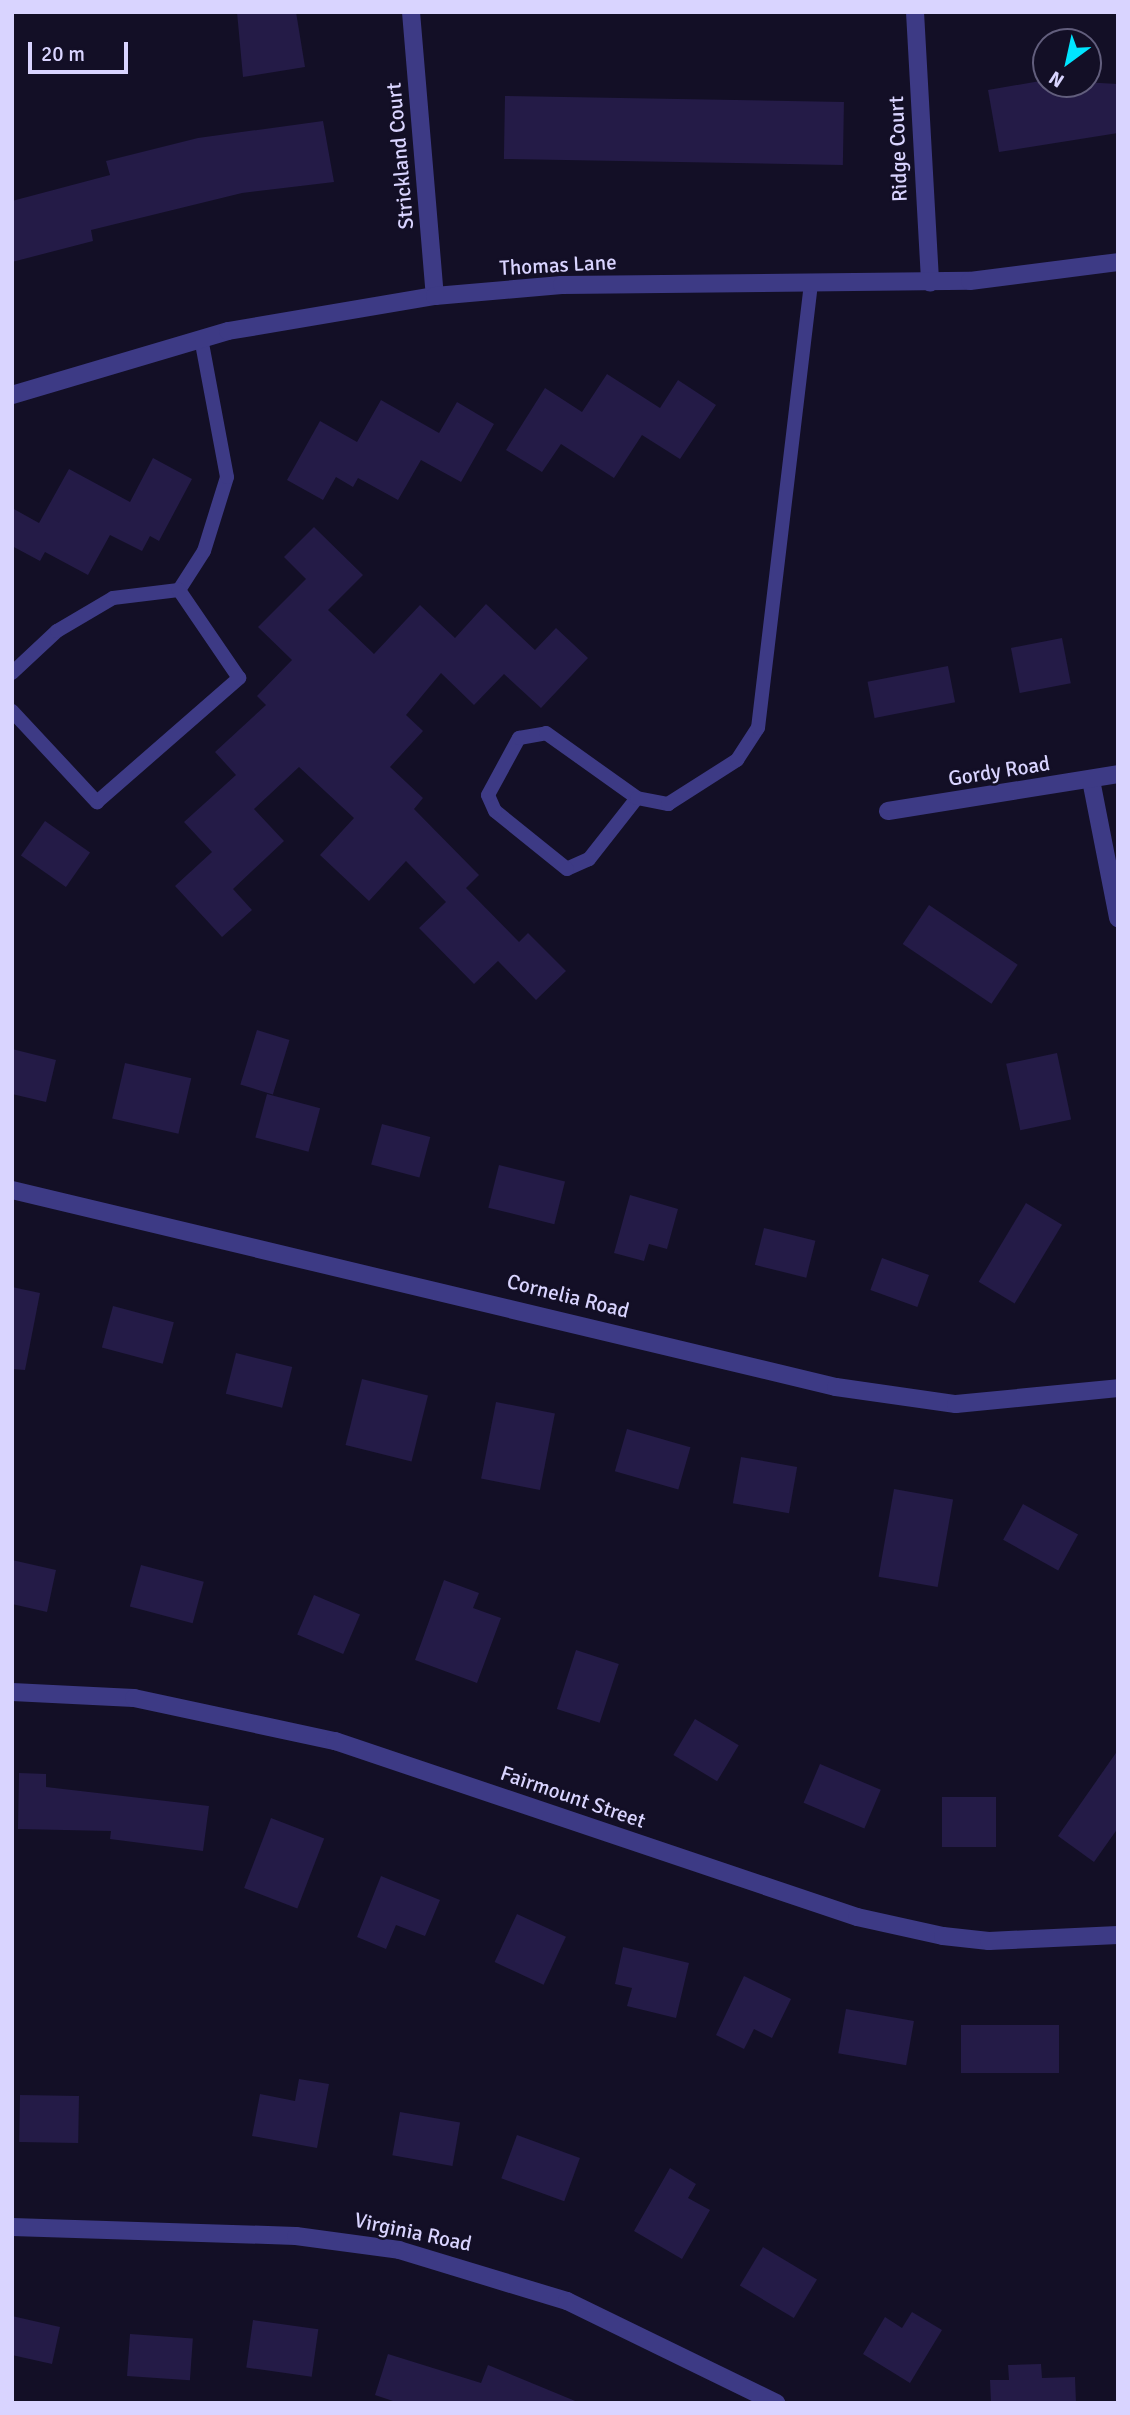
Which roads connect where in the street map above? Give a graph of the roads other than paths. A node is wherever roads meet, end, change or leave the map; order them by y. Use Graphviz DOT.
graph roads {
  1 [pos="411,12"];
  2 [pos="915,12"];
  3 [pos="1118,262"];
  4 [pos="811,282"];
  5 [pos="930,283"];
  6 [pos="435,296"];
  7 [pos="201,338"];
  8 [pos="12,395"];
  9 [pos="179,590"];
  10 [pos="12,673"];
  11 [pos="12,711"];
  12 [pos="1118,774"];
  13 [pos="1091,780"];
  14 [pos="637,797"];
  15 [pos="888,811"];
  16 [pos="1118,918"];
  17 [pos="12,1190"];
  18 [pos="1118,1388"];
  19 [pos="12,1692"];
  20 [pos="1118,1935"];
  21 [pos="12,2227"];
  22 [pos="776,2403"];
  1 -- 6 [label="street, Strickland Court"];
  2 -- 5 [label="street, Ridge Court"];
  3 -- 5 [label="street, Thomas Lane"];
  4 -- 5 [label="street, Thomas Lane"];
  4 -- 6 [label="street, Thomas Lane"];
  4 -- 14 [label="lane"];
  6 -- 7 [label="street, Thomas Lane"];
  7 -- 8 [label="street, Thomas Lane"];
  7 -- 9 [label="lane"];
  9 -- 10 [label="lane"];
  9 -- 11 [label="lane"];
  12 -- 13 [label="street, Gordy Road"];
  13 -- 15 [label="street, Gordy Road"];
  13 -- 16 [label="street"];
  14 -- 14 [label="lane"];
  17 -- 18 [label="street, Cornelia Road"];
  19 -- 20 [label="street, Fairmount Street"];
  21 -- 22 [label="street, Virginia Road"];
}
